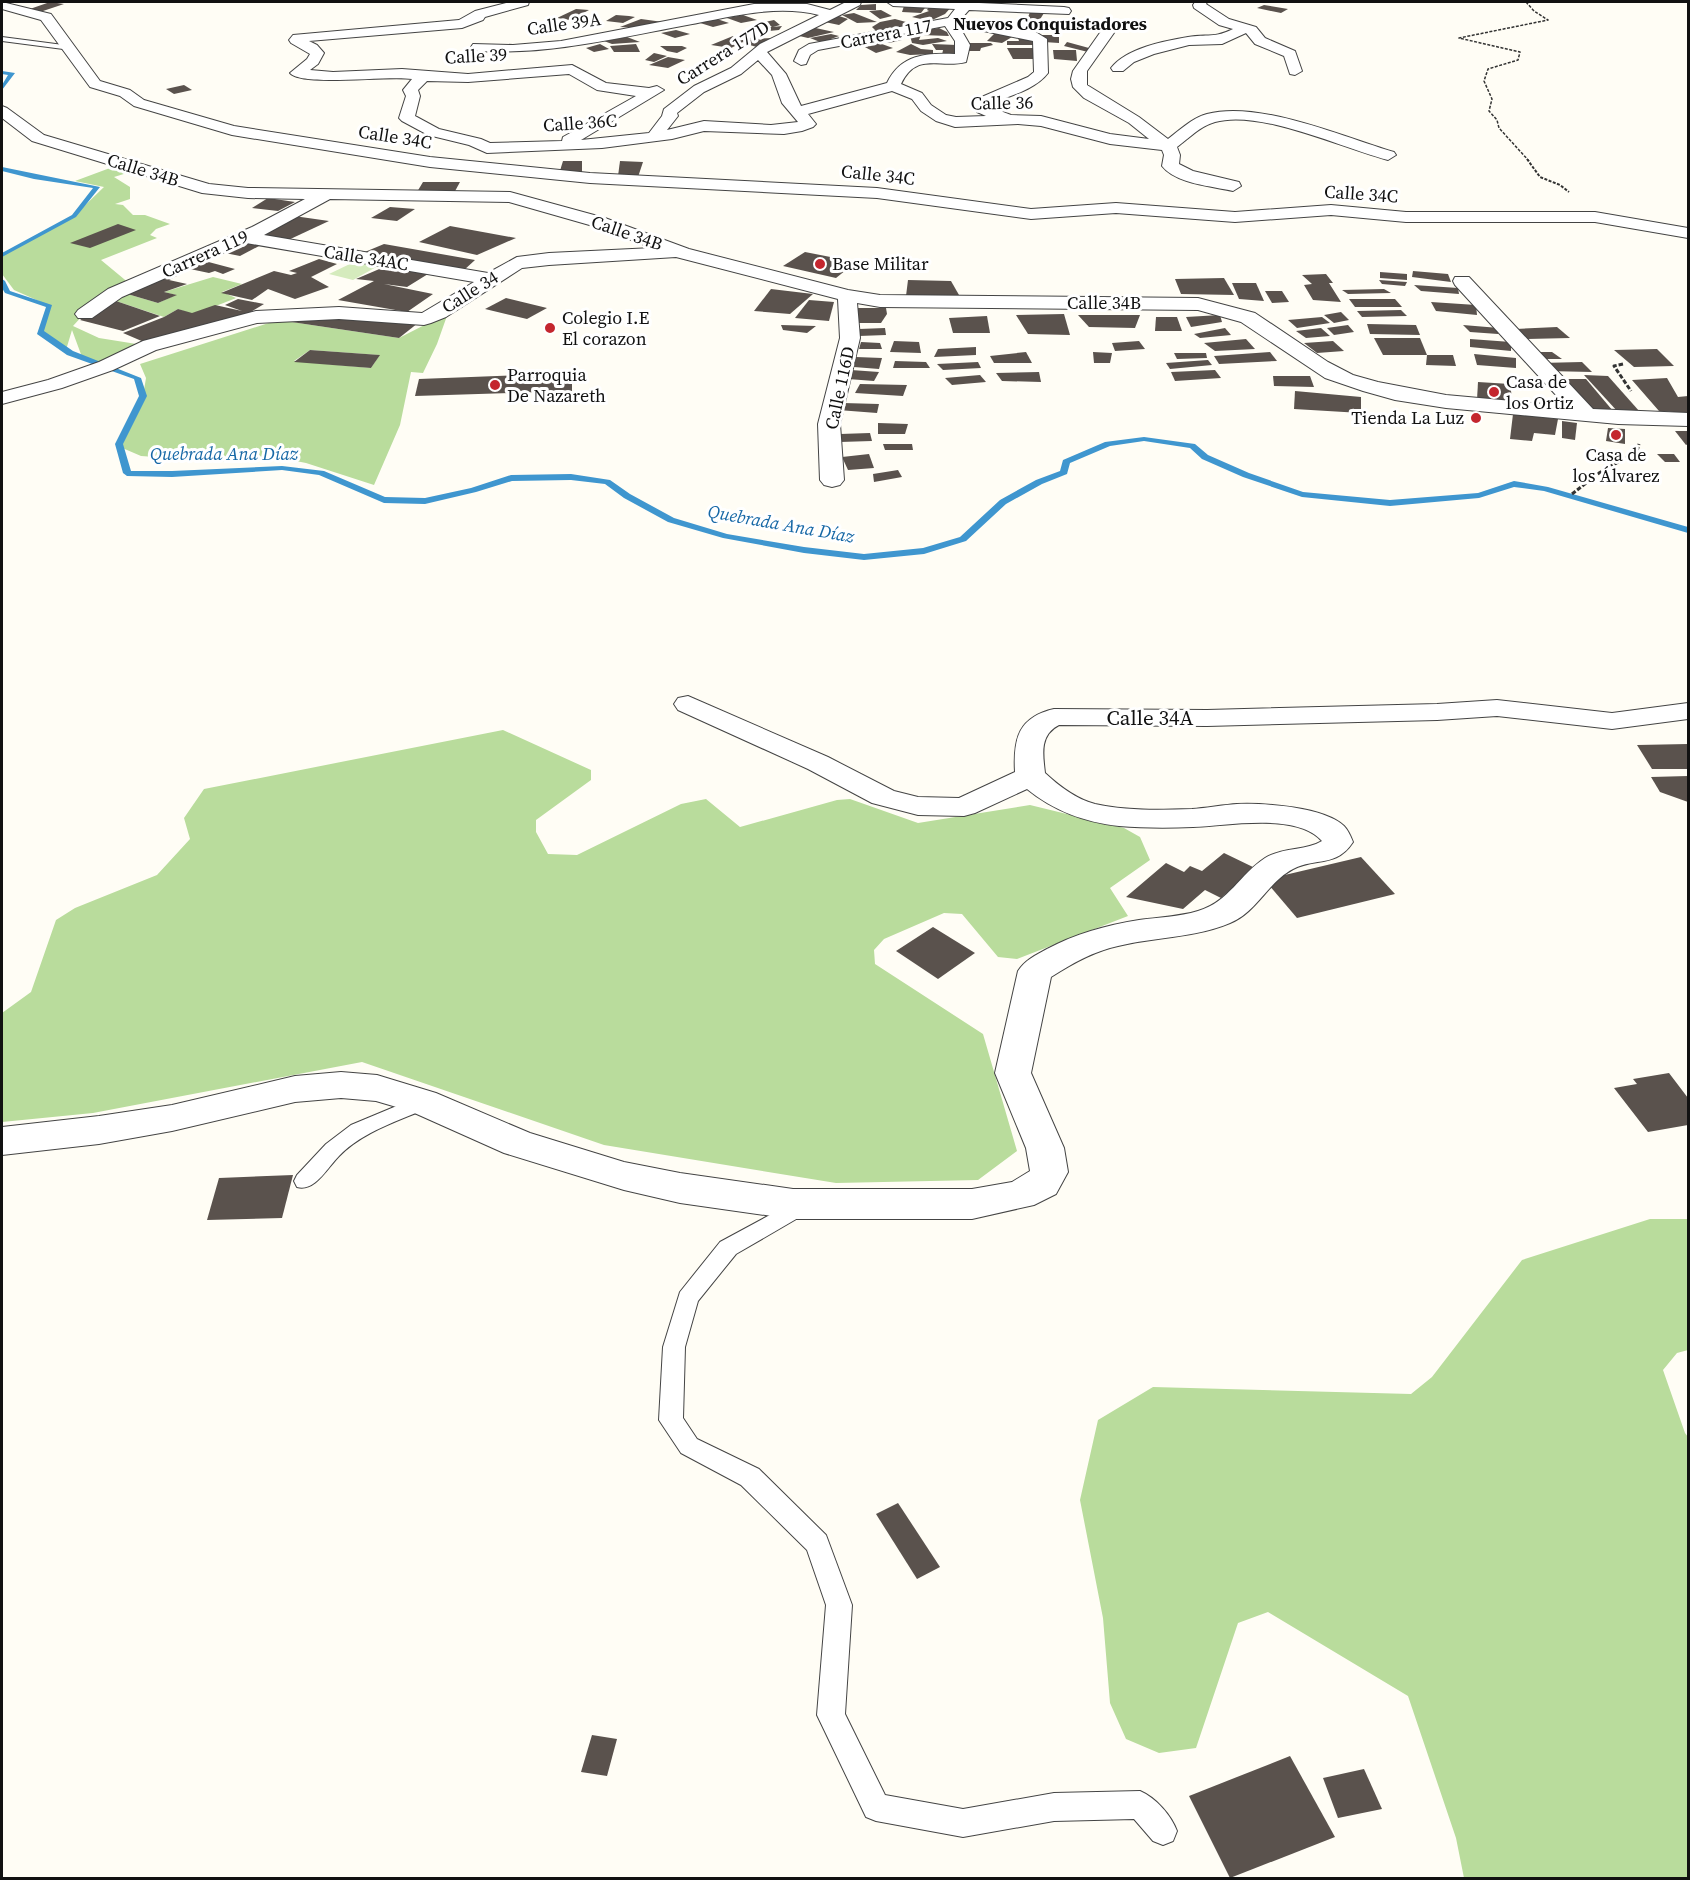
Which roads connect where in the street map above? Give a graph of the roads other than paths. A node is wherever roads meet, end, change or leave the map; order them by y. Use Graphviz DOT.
graph roads {
  1 [pos="523,2"];
  2 [pos="855,2"];
  3 [pos="893,2"];
  4 [pos="1201,2"];
  5 [pos="965,3"];
  6 [pos="2,5"];
  7 [pos="729,7"];
  8 [pos="1064,11"];
  9 [pos="832,14"];
  10 [pos="952,21"];
  11 [pos="1245,28"];
  12 [pos="1109,30"];
  13 [pos="2,39"];
  14 [pos="478,47"];
  15 [pos="71,48"];
  16 [pos="760,53"];
  17 [pos="801,61"];
  18 [pos="1118,68"];
  19 [pos="1295,71"];
  20 [pos="423,76"];
  21 [pos="670,84"];
  22 [pos="893,86"];
  23 [pos="652,93"];
  24 [pos="2,111"];
  25 [pos="803,118"];
  26 [pos="1008,119"];
  27 [pos="434,132"];
  28 [pos="656,135"];
  29 [pos="560,145"];
  30 [pos="1168,146"];
  31 [pos="379,154"];
  32 [pos="1388,155"];
  33 [pos="430,162"];
  34 [pos="1233,186"];
  35 [pos="326,195"];
  36 [pos="510,197"];
  37 [pos="1689,232"];
  38 [pos="244,237"];
  39 [pos="683,253"];
  40 [pos="489,279"];
  41 [pos="1462,281"];
  42 [pos="847,296"];
  43 [pos="85,314"];
  44 [pos="2,398"];
  45 [pos="1586,414"];
  46 [pos="1689,420"];
  47 [pos="832,480"];
  48 [pos="688,704"];
  49 [pos="1686,715"];
  50 [pos="1030,776"];
  51 [pos="423,1102"];
  52 [pos="2,1141"];
  53 [pos="304,1180"];
  54 [pos="805,1204"];
  55 [pos="1163,1831"];
  1 -- 20 [label="street, Calle 39"];
  2 -- 9 [label="street, Carrera 177D"];
  3 -- 5 [label="street"];
  4 -- 11 [label="street"];
  5 -- 8 [label="street"];
  5 -- 10 [label="street, Carrera 117"];
  6 -- 15 [label="street, Calle 34C"];
  7 -- 9 [label="street, Calle 39A"];
  7 -- 14 [label="street, Calle 39A"];
  9 -- 16 [label="street, Carrera 177D"];
  10 -- 17 [label="street, Carrera 117"];
  10 -- 22 [label="street"];
  10 -- 26 [label="street"];
  11 -- 18 [label="street"];
  11 -- 19 [label="street"];
  12 -- 30 [label="street"];
  13 -- 15 [label="lane"];
  15 -- 31 [label="street, Calle 34C"];
  16 -- 25 [label="street"];
  16 -- 28 [label="street, Carrera 177D"];
  20 -- 23 [label="street, Calle 39"];
  20 -- 27 [label="street, Calle 36C"];
  21 -- 23 [label="street"];
  22 -- 25 [label="street"];
  22 -- 26 [label="street, Calle 36"];
  23 -- 29 [label="street"];
  24 -- 35 [label="street, Calle 34B"];
  25 -- 28 [label="street, Calle 36C"];
  26 -- 30 [label="street, Calle 36"];
  27 -- 29 [label="street, Calle 36C"];
  27 -- 31 [label="street"];
  28 -- 29 [label="street, Calle 36C"];
  30 -- 32 [label="street"];
  30 -- 34 [label="street"];
  31 -- 33 [label="street, Calle 34C"];
  33 -- 36 [label="street, Calle 34B"];
  33 -- 37 [label="street, Calle 34C"];
  35 -- 36 [label="street, Calle 34B"];
  35 -- 38 [label="street, Carrera 119"];
  36 -- 39 [label="street, Calle 34B"];
  38 -- 40 [label="street, Calle 34AC"];
  38 -- 43 [label="street, Carrera 119"];
  39 -- 40 [label="street, Calle 34"];
  39 -- 42 [label="street, Calle 34B"];
  40 -- 44 [label="street, Calle 34"];
  41 -- 45 [label="street"];
  42 -- 45 [label="street, Calle 34B"];
  42 -- 47 [label="street, Calle 116D"];
  45 -- 46 [label="street, Calle 34B"];
  48 -- 50 [label="street"];
  49 -- 50 [label="street, Calle 34A"];
  50 -- 54 [label="street"];
  51 -- 52 [label="street"];
  51 -- 53 [label="lane"];
  51 -- 54 [label="street"];
  54 -- 55 [label="lane"];
}
